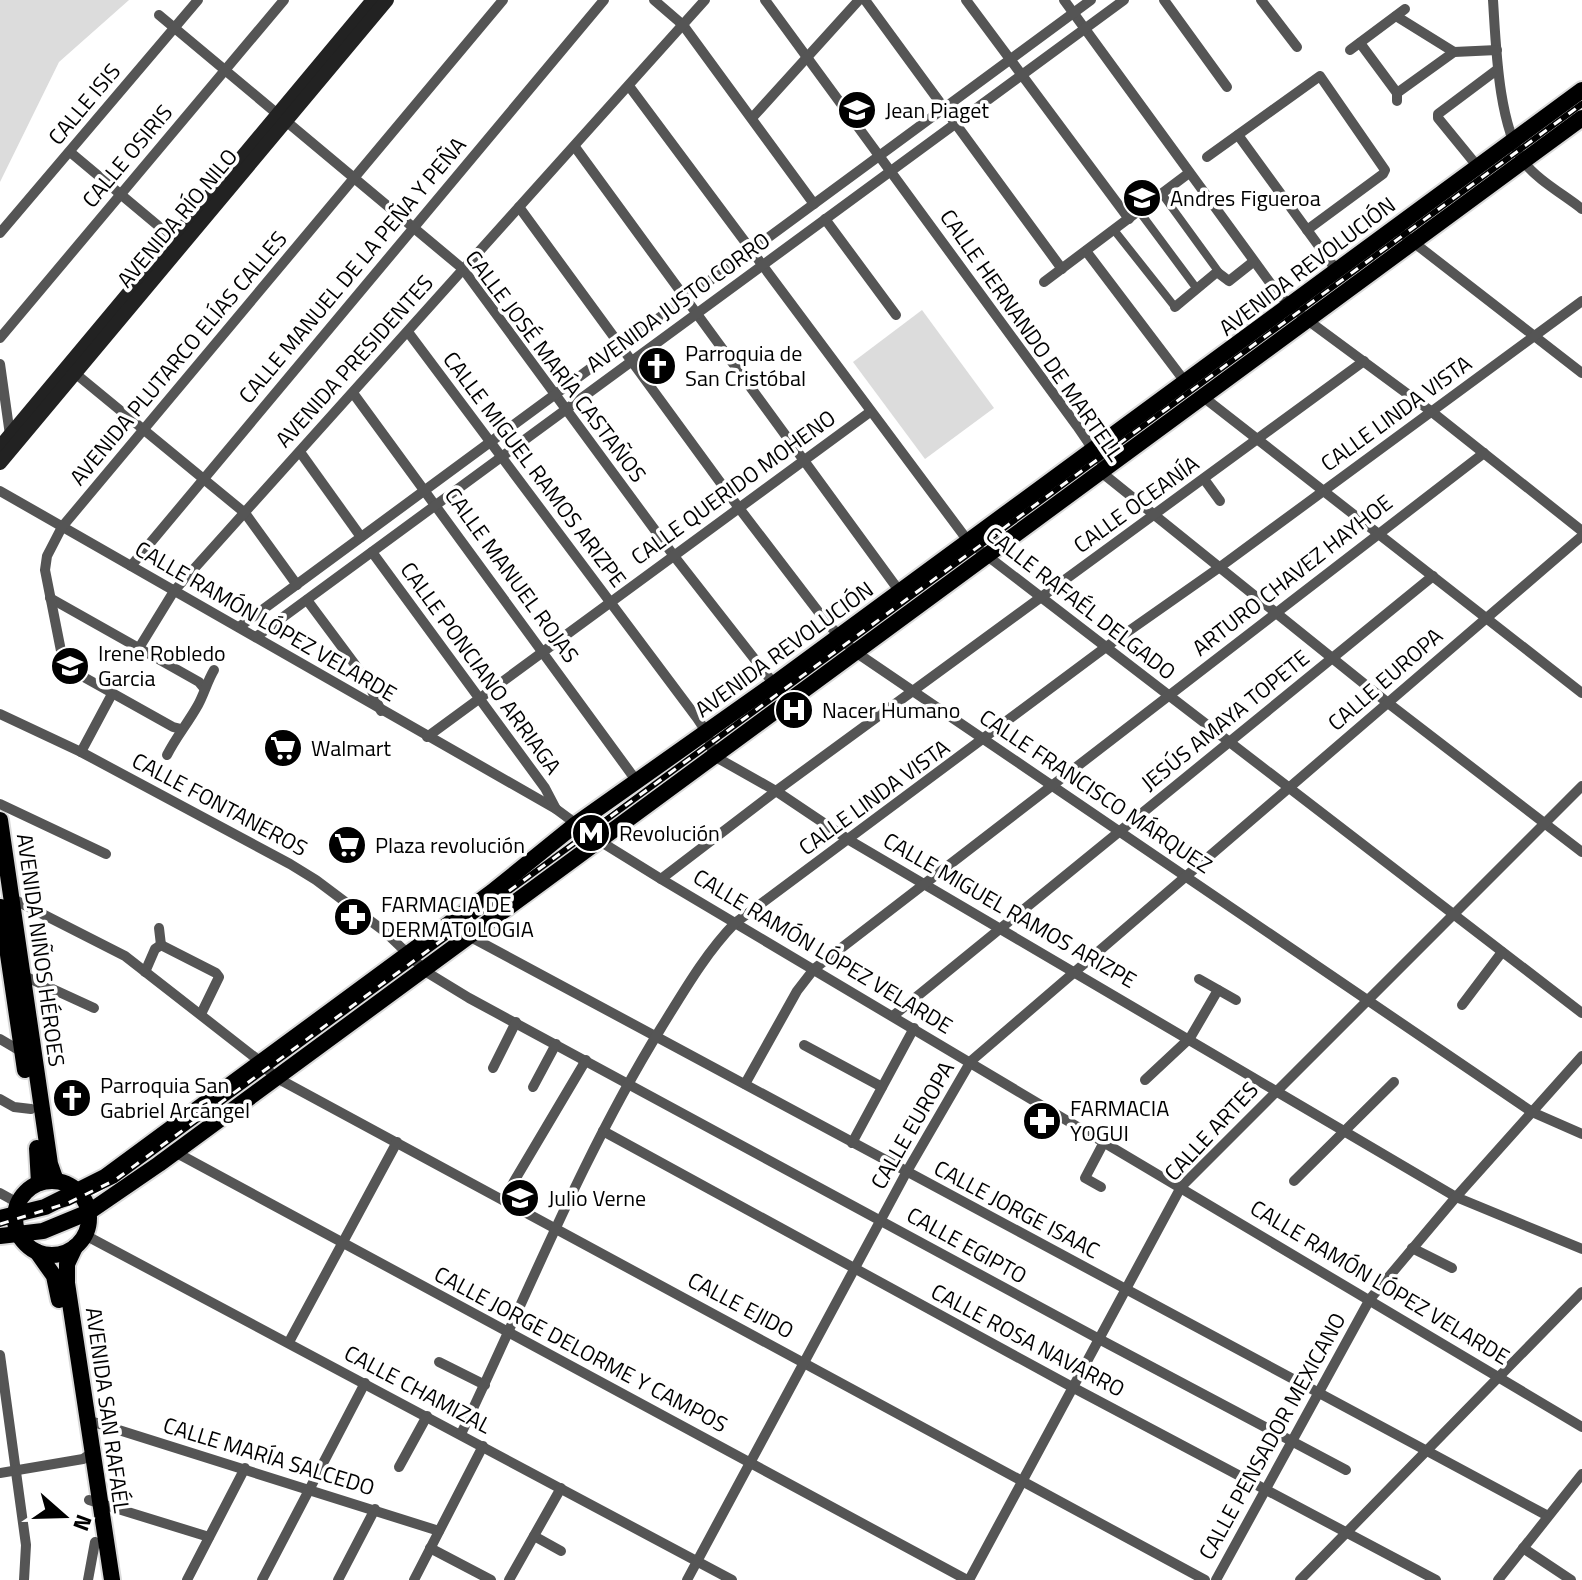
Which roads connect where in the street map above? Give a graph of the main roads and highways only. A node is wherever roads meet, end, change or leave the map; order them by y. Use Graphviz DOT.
graph roads {
  1 [pos="373,0"];
  2 [pos="387,0"];
  3 [pos="1582,90"];
  4 [pos="282,117"];
  5 [pos="1582,118"];
  6 [pos="0,447"];
  7 [pos="0,463"];
  8 [pos="0,820"];
  9 [pos="4,877"];
  10 [pos="6,898"];
  11 [pos="11,971"];
  12 [pos="56,1181"];
  13 [pos="39,1183"];
  14 [pos="78,1191"];
  15 [pos="11,1212"];
  16 [pos="89,1212"];
  17 [pos="18,1234"];
  18 [pos="0,1236"];
  19 [pos="80,1241"];
  20 [pos="37,1252"];
  21 [pos="88,1456"];
  22 [pos="94,1502"];
  23 [pos="101,1580"];
  24 [pos="112,1580"];
  1 -- 4 [label="main road, AVENIDA RÍO NILO"];
  2 -- 4 [label="main road, AVENIDA RÍO NILO"];
  3 -- 14 [label="main road, AVENIDA REVOLUCIÓN"];
  4 -- 6 [label="main road, AVENIDA RÍO NILO"];
  4 -- 7 [label="main road, AVENIDA RÍO NILO"];
  5 -- 16 [label="main road, AVENIDA REVOLUCIÓN"];
  8 -- 9 [label="main road, AVENIDA NIÑOS HÉROES"];
  9 -- 10 [label="main road, AVENIDA NIÑOS HÉROES"];
  10 -- 11 [label="main road, AVENIDA NIÑOS HÉROES"];
  11 -- 12 [label="main road, AVENIDA NIÑOS HÉROES"];
  11 -- 13 [label="main road, AVENIDA NIÑOS HÉROES"];
  12 -- 13 [label="main road"];
  12 -- 14 [label="main road"];
  13 -- 15 [label="main road"];
  14 -- 15 [label="main road, AVENIDA REVOLUCIÓN"];
  14 -- 16 [label="main road"];
  15 -- 17 [label="main road"];
  16 -- 17 [label="main road, AVENIDA REVOLUCIÓN"];
  16 -- 19 [label="main road, AVENIDA SAN RAFAÉL"];
  17 -- 18 [label="main road, AVENIDA REVOLUCIÓN"];
  17 -- 20 [label="main road, AVENIDA SAN RAFAÉL"];
  19 -- 20 [label="main road"];
  19 -- 21 [label="main road, AVENIDA SAN RAFAÉL"];
  20 -- 21 [label="main road, AVENIDA SAN RAFAÉL"];
  21 -- 22 [label="main road, AVENIDA SAN RAFAÉL"];
  22 -- 23 [label="main road, AVENIDA SAN RAFAÉL"];
  22 -- 24 [label="main road, AVENIDA SAN RAFAÉL"];
}
